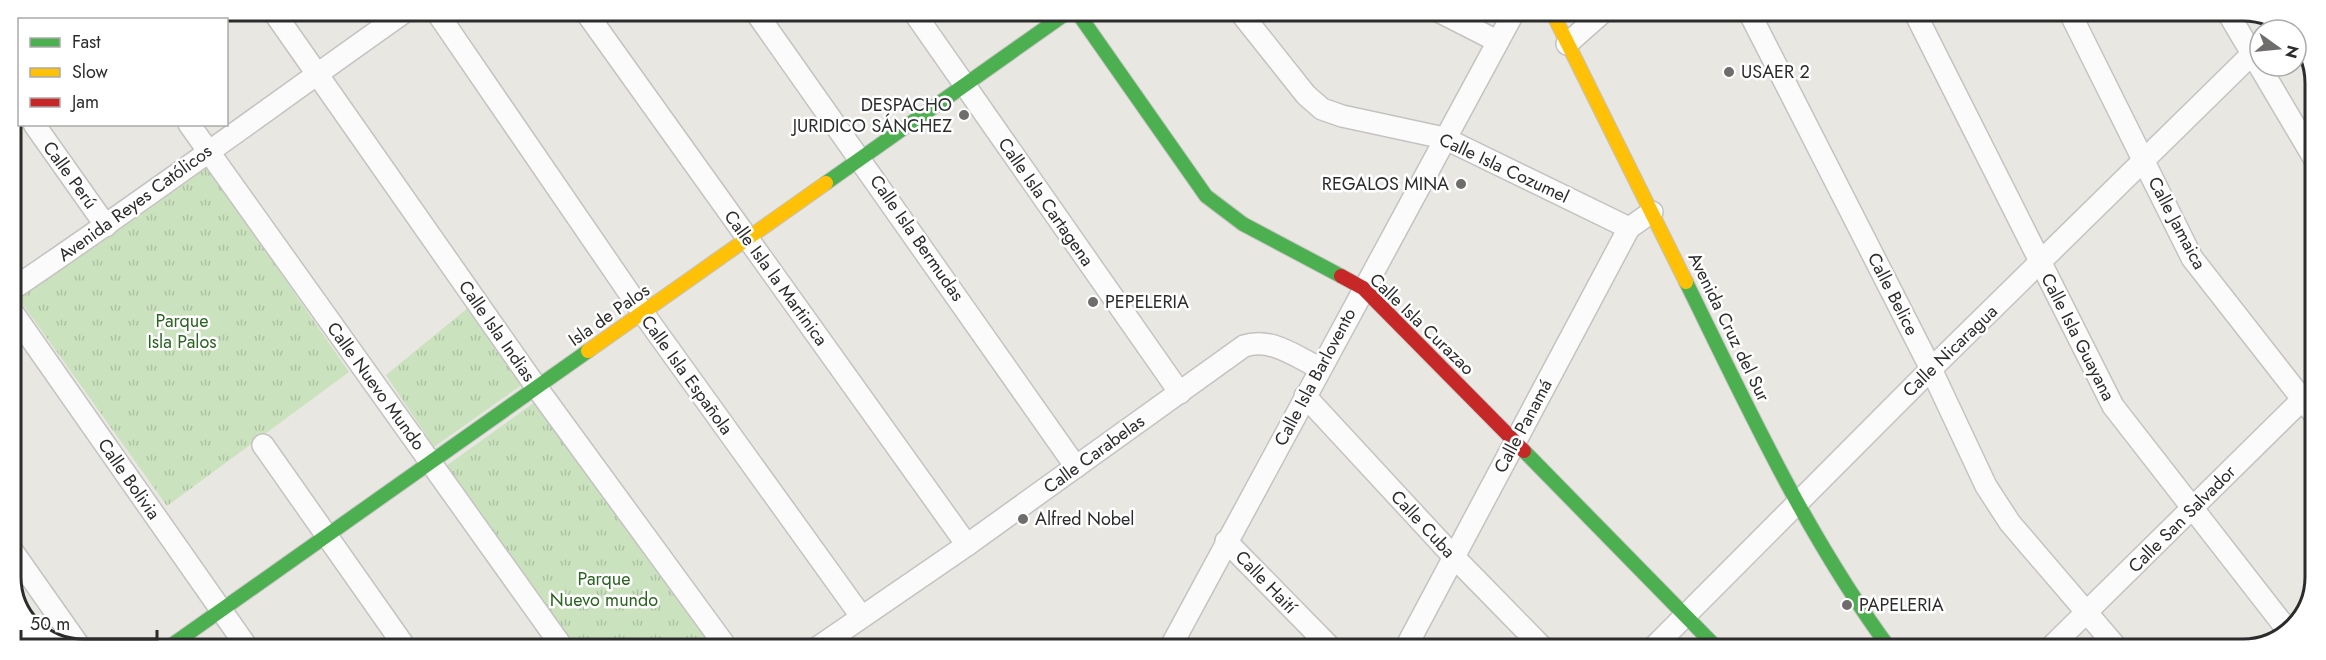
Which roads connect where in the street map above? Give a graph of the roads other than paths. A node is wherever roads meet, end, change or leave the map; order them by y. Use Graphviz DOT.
graph roads {
  1 [pos="280,21"];
  2 [pos="392,21"];
  3 [pos="443,21"];
  4 [pos="592,21"];
  5 [pos="762,21"];
  6 [pos="921,21"];
  7 [pos="1055,21"];
  8 [pos="1083,21"];
  9 [pos="1247,21"];
  10 [pos="1458,21"];
  11 [pos="1509,21"];
  12 [pos="1556,21"];
  13 [pos="1593,21"];
  14 [pos="1754,21"];
  15 [pos="1919,21"];
  16 [pos="2074,21"];
  17 [pos="2232,21"];
  18 [pos="1497,40"];
  19 [pos="1567,44"];
  20 [pos="2248,50"];
  21 [pos="2248,58"];
  22 [pos="317,74"];
  23 [pos="2265,78"];
  24 [pos="965,86"];
  25 [pos="35,126"];
  26 [pos="190,126"];
  27 [pos="1444,138"];
  28 [pos="2305,144"];
  29 [pos="207,151"];
  30 [pos="861,159"];
  31 [pos="2144,160"];
  32 [pos="1653,212"];
  33 [pos="106,226"];
  34 [pos="1629,228"];
  35 [pos="748,239"];
  36 [pos="2040,264"];
  37 [pos="21,283"];
  38 [pos="1363,288"];
  39 [pos="643,313"];
  40 [pos="21,324"];
  41 [pos="1320,368"];
  42 [pos="1931,369"];
  43 [pos="537,388"];
  44 [pos="1180,393"];
  45 [pos="2305,394"];
  46 [pos="1305,396"];
  47 [pos="2305,405"];
  48 [pos="1514,442"];
  49 [pos="263,445"];
  50 [pos="431,463"];
  51 [pos="1076,467"];
  52 [pos="1796,504"];
  53 [pos="2192,510"];
  54 [pos="327,535"];
  55 [pos="1226,541"];
  56 [pos="967,545"];
  57 [pos="1454,557"];
  58 [pos="21,563"];
  59 [pos="221,611"];
  60 [pos="2087,611"];
  61 [pos="1686,615"];
  62 [pos="861,616"];
  63 [pos="2283,624"];
  64 [pos="74,638"];
  65 [pos="181,639"];
  66 [pos="240,639"];
  67 [pos="399,639"];
  68 [pos="557,639"];
  69 [pos="720,639"];
  70 [pos="829,639"];
  71 [pos="1175,639"];
  72 [pos="1321,639"];
  73 [pos="1410,639"];
  74 [pos="1534,639"];
  75 [pos="1662,639"];
  76 [pos="1709,639"];
  77 [pos="1883,639"];
  78 [pos="2059,639"];
  79 [pos="2110,639"];
  1 -- 22 [label="street, Calle Isla Indias"];
  2 -- 22 [label="street, Avenida Reyes Católicos"];
  3 -- 39 [label="street, Calle Isla Española"];
  4 -- 35 [label="street, Calle Isla la Martinica"];
  5 -- 30 [label="street, Calle Isla Bermudas"];
  6 -- 24 [label="street, Calle Isla Cartagena"];
  7 -- 24 [label="street, Isla de Palos"];
  8 -- 38 [label="street, Calle Isla Curazao"];
  9 -- 27 [label="street, Calle Isla Cozumel"];
  10 -- 18 [label="street"];
  11 -- 18 [label="street, Calle Isla Barlovento"];
  12 -- 19 [label="street, Avenida Cruz del Sur"];
  13 -- 19 [label="street"];
  14 -- 42 [label="street, Calle Belice"];
  15 -- 36 [label="street, Calle Isla Guayana"];
  16 -- 31 [label="street, Calle Jamaica"];
  17 -- 20 [label="street"];
  18 -- 27 [label="street, Calle Isla Barlovento"];
  19 -- 32 [label="street, Avenida Cruz del Sur"];
  21 -- 31 [label="street, Calle Nicaragua"];
  22 -- 29 [label="street, Avenida Reyes Católicos"];
  22 -- 43 [label="street, Calle Isla Indias"];
  23 -- 28 [label="street"];
  24 -- 30 [label="street, Isla de Palos"];
  24 -- 44 [label="street, Calle Isla Cartagena"];
  25 -- 33 [label="street, Calle Perú"];
  26 -- 29 [label="street, Calle Nuevo Mundo"];
  27 -- 34 [label="street, Calle Isla Cozumel"];
  27 -- 38 [label="street, Calle Isla Barlovento"];
  29 -- 33 [label="street, Avenida Reyes Católicos"];
  29 -- 50 [label="street, Calle Nuevo Mundo"];
  30 -- 35 [label="street, Isla de Palos"];
  30 -- 51 [label="street, Calle Isla Bermudas"];
  31 -- 36 [label="street, Calle Nicaragua"];
  31 -- 45 [label="street, Calle Jamaica"];
  32 -- 34 [label="street, Calle Panamá"];
  32 -- 52 [label="street, Avenida Cruz del Sur"];
  33 -- 37 [label="street, Avenida Reyes Católicos"];
  34 -- 48 [label="street, Calle Panamá"];
  35 -- 39 [label="street, Isla de Palos"];
  35 -- 56 [label="street, Calle Isla la Martinica"];
  36 -- 42 [label="street, Calle Nicaragua"];
  36 -- 53 [label="street, Calle Isla Guayana"];
  38 -- 41 [label="street, Calle Isla Barlovento"];
  38 -- 48 [label="street, Calle Isla Curazao"];
  39 -- 43 [label="street, Isla de Palos"];
  39 -- 62 [label="street, Calle Isla Española"];
  40 -- 59 [label="street, Calle Bolivia"];
  41 -- 44 [label="street, Calle Carabelas"];
  41 -- 46 [label="street, Calle Isla Barlovento"];
  42 -- 52 [label="street, Calle Nicaragua"];
  42 -- 60 [label="street, Calle Belice"];
  43 -- 50 [label="street, Isla de Palos"];
  43 -- 69 [label="street, Calle Isla Indias"];
  44 -- 51 [label="street, Calle Carabelas"];
  46 -- 55 [label="street, Calle Isla Barlovento"];
  46 -- 57 [label="street, Calle Cuba"];
  47 -- 53 [label="street, Calle San Salvador"];
  48 -- 57 [label="street, Calle Panamá"];
  48 -- 61 [label="street, Calle Isla Curazao"];
  49 -- 54 [label="street"];
  50 -- 54 [label="street, Isla de Palos"];
  50 -- 68 [label="street, Calle Nuevo Mundo"];
  51 -- 56 [label="street, Calle Carabelas"];
  52 -- 61 [label="street, Calle Nicaragua"];
  52 -- 77 [label="street, Avenida Cruz del Sur"];
  53 -- 60 [label="street, Calle San Salvador"];
  53 -- 63 [label="street, Calle Isla Guayana"];
  54 -- 59 [label="street, Isla de Palos"];
  54 -- 67 [label="street"];
  55 -- 71 [label="street, Calle Isla Barlovento"];
  55 -- 72 [label="street, Calle Haití"];
  56 -- 62 [label="street, Calle Carabelas"];
  57 -- 73 [label="street, Calle Panamá"];
  57 -- 74 [label="street, Calle Cuba"];
  58 -- 64 [label="street"];
  59 -- 65 [label="street, Isla de Palos"];
  59 -- 66 [label="street, Calle Bolivia"];
  60 -- 78 [label="street, Calle San Salvador"];
  60 -- 79 [label="street, Calle Belice"];
  61 -- 75 [label="street, Calle Nicaragua"];
  61 -- 76 [label="street, Calle Isla Curazao"];
  62 -- 70 [label="street, Calle Carabelas"];
}
